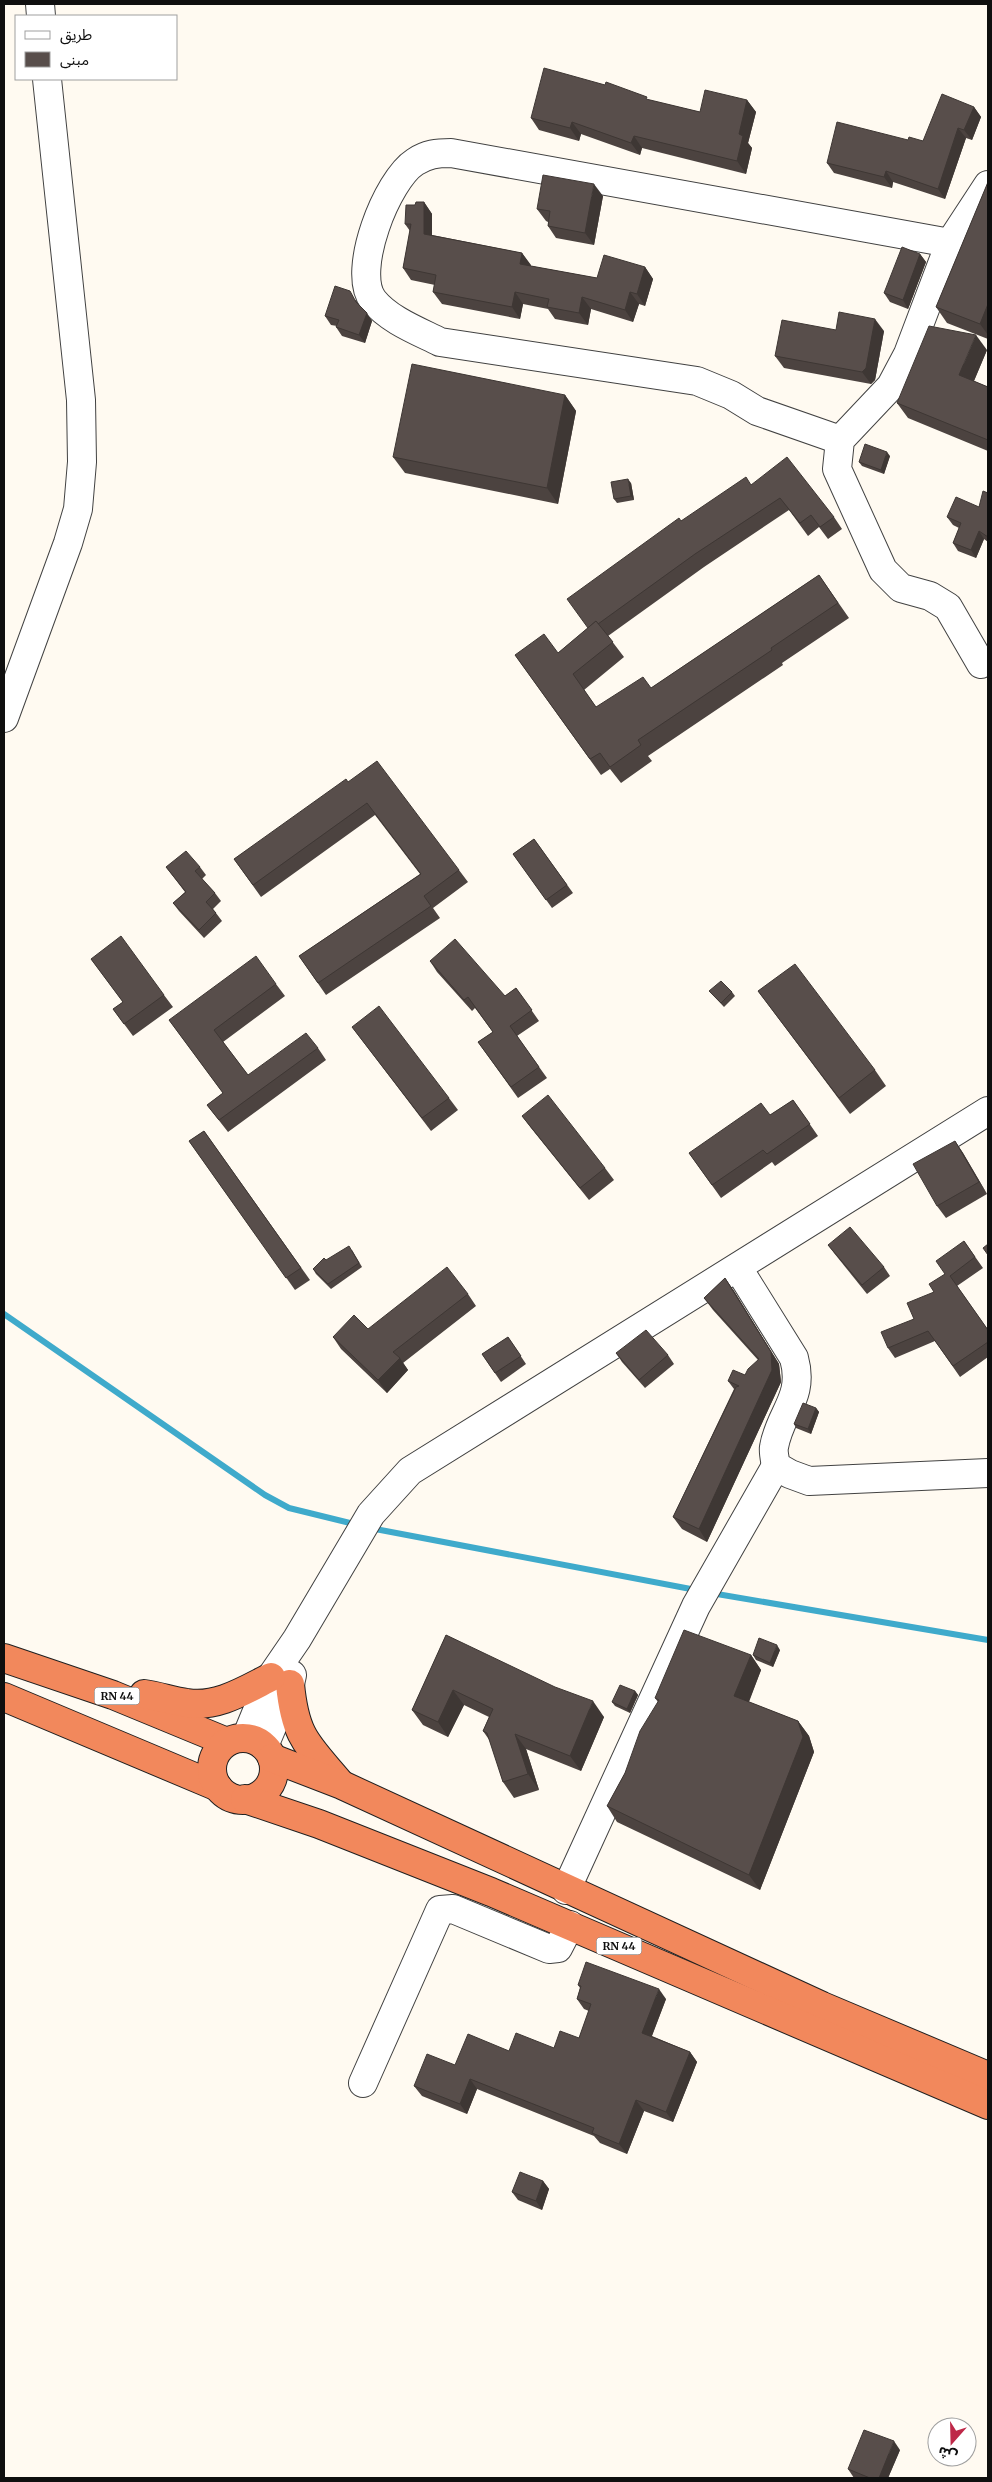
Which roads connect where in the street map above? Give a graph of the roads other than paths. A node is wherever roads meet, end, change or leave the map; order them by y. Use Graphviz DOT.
graph roads {
  1 [pos="48,80"];
  2 [pos="988,185"];
  3 [pos="950,243"];
  4 [pos="840,440"];
  5 [pos="986,667"];
  6 [pos="4,718"];
  7 [pos="988,1111"];
  8 [pos="738,1268"];
  9 [pos="776,1466"];
  10 [pos="988,1472"];
  11 [pos="4,1658"];
  12 [pos="281,1680"];
  13 [pos="113,1695"];
  14 [pos="4,1696"];
  15 [pos="252,1746"];
  16 [pos="342,1785"];
  17 [pos="218,1786"];
  18 [pos="245,1800"];
  19 [pos="566,1890"];
  20 [pos="570,1925"];
  21 [pos="988,2076"];
  22 [pos="363,2082"];
  23 [pos="988,2105"];
  1 -- 6 [label="street"];
  2 -- 3 [label="street"];
  3 -- 4 [label="street"];
  3 -- 4 [label="street"];
  4 -- 5 [label="street"];
  7 -- 8 [label="street"];
  8 -- 9 [label="street"];
  8 -- 12 [label="street"];
  9 -- 10 [label="street"];
  9 -- 19 [label="street"];
  11 -- 13 [label="highway, RN 44"];
  12 -- 13 [label="highway"];
  12 -- 15 [label="street"];
  12 -- 16 [label="highway"];
  13 -- 15 [label="highway, RN 44"];
  14 -- 17 [label="highway"];
  15 -- 16 [label="highway, RN 44"];
  15 -- 17 [label="highway"];
  15 -- 18 [label="highway"];
  16 -- 19 [label="highway, RN 44"];
  17 -- 18 [label="highway"];
  18 -- 20 [label="highway, RN 44"];
  19 -- 21 [label="highway, RN 44"];
  20 -- 22 [label="street"];
  20 -- 23 [label="highway, RN 44"];
}
